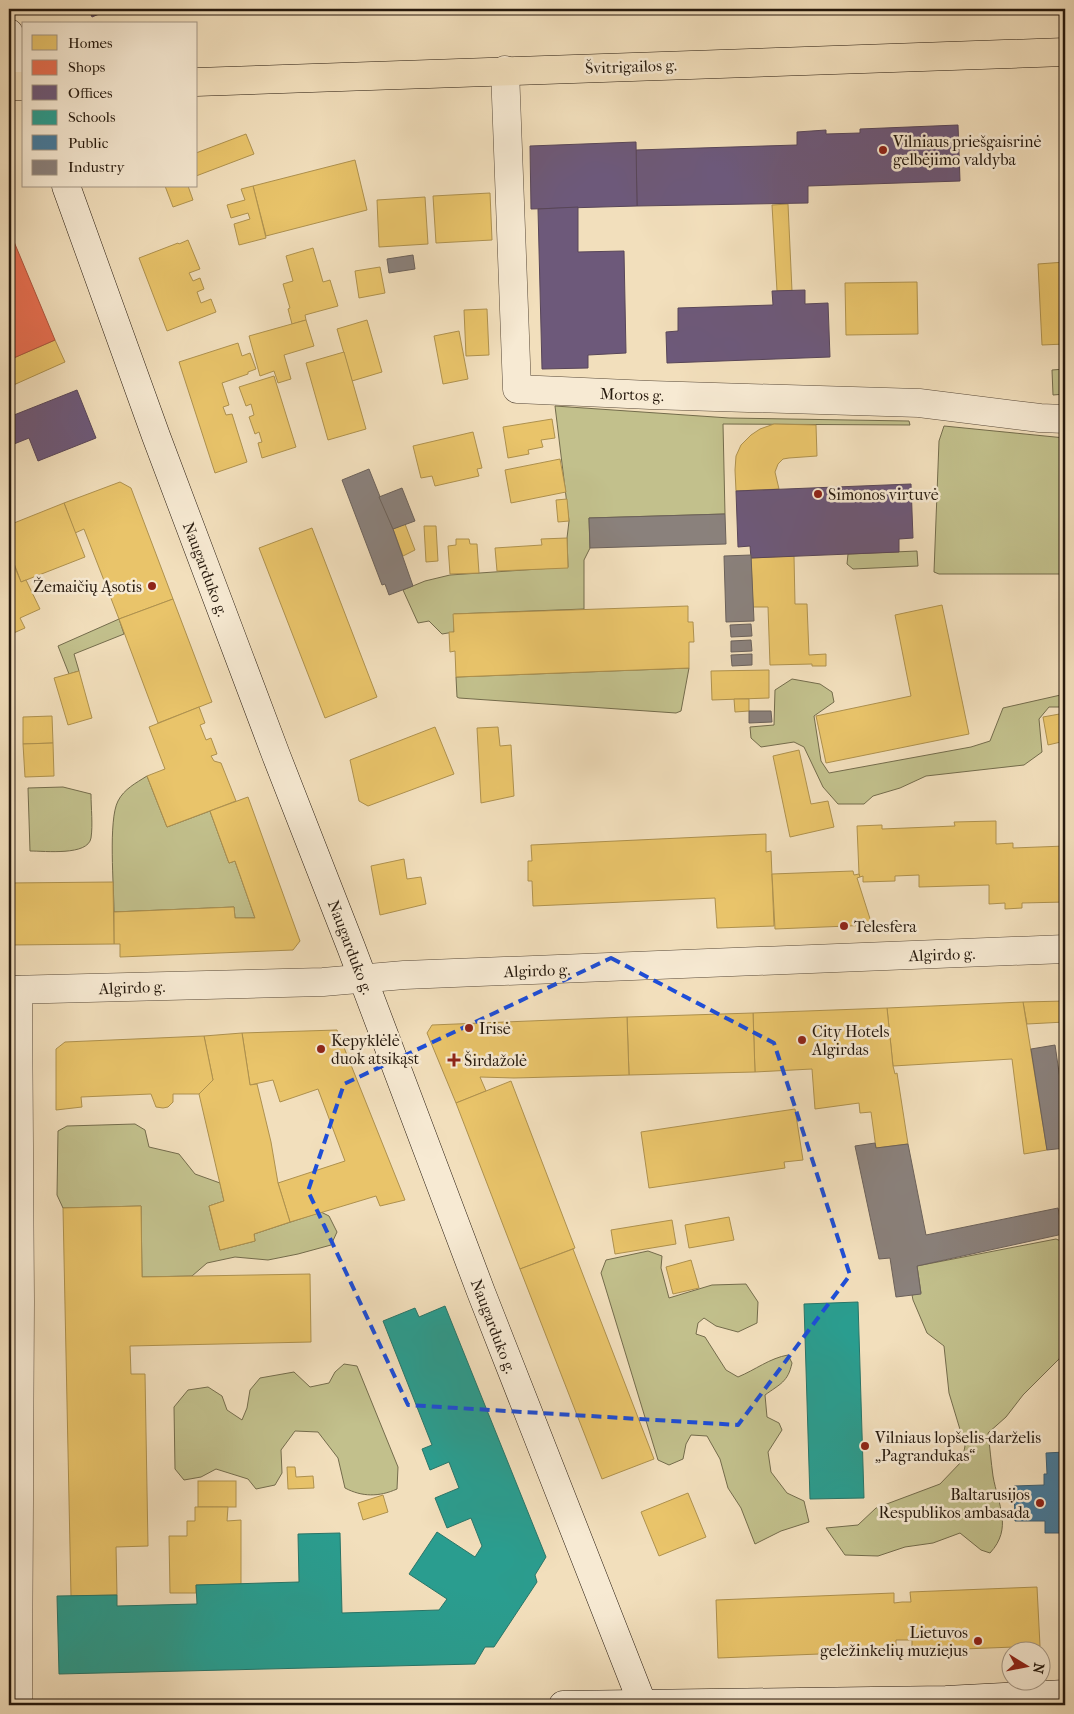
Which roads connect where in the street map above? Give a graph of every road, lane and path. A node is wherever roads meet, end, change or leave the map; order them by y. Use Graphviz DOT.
graph roads {
  1 [pos="9,33"];
  2 [pos="1065,52"];
  3 [pos="22,67"];
  4 [pos="505,70"];
  5 [pos="198,82"];
  6 [pos="9,86"];
  7 [pos="22,86"];
  8 [pos="67,188"];
  9 [pos="1065,419"];
  10 [pos="1065,949"];
  11 [pos="363,979"];
  12 [pos="13,990"];
  13 [pos="1065,1694"];
  14 [pos="642,1704"];
  15 [pos="18,1705"];
  16 [pos="563,1705"];
  1 -- 3 [label="street"];
  2 -- 4 [label="main road, Švitrigailos g."];
  4 -- 5 [label="main road, Švitrigailos g."];
  4 -- 9 [label="street, Mortos g."];
  6 -- 7 [label="main road"];
  8 -- 11 [label="street, Naugarduko g."];
  10 -- 11 [label="street, Algirdo g."];
  11 -- 12 [label="street, Algirdo g."];
  11 -- 14 [label="street, Naugarduko g."];
  12 -- 15 [label="street"];
  13 -- 14 [label="street"];
  14 -- 16 [label="street"];
}
